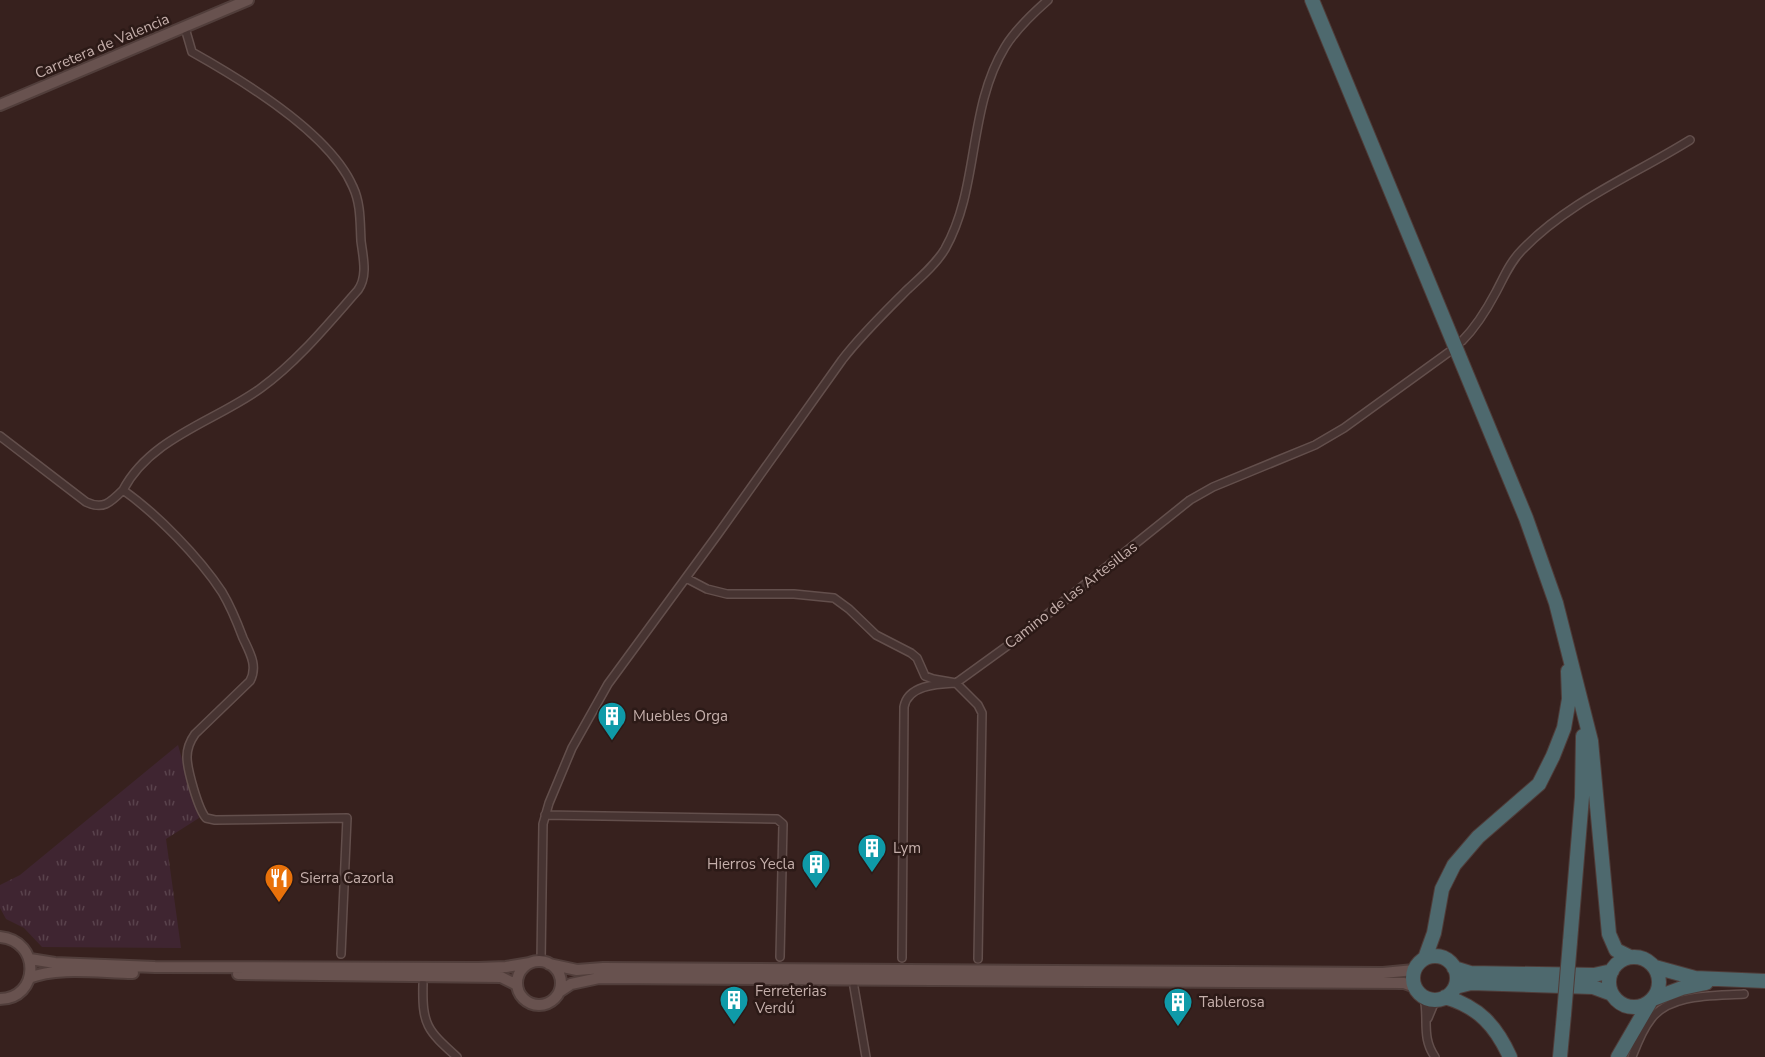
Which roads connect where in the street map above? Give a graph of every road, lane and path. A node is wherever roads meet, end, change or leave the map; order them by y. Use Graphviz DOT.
graph roads {
  1 [pos="248,0"];
  2 [pos="1048,0"];
  3 [pos="1312,0"];
  4 [pos="185,28"];
  5 [pos="0,105"];
  6 [pos="1690,140"];
  7 [pos="1462,341"];
  8 [pos="1449,352"];
  9 [pos="0,436"];
  10 [pos="123,490"];
  11 [pos="686,578"];
  12 [pos="1568,648"];
  13 [pos="956,683"];
  14 [pos="1578,686"];
  15 [pos="545,815"];
  16 [pos="0,926"];
  17 [pos="4,937"];
  18 [pos="341,954"];
  19 [pos="780,957"];
  20 [pos="1630,957"];
  21 [pos="902,958"];
  22 [pos="1425,958"];
  23 [pos="30,959"];
  24 [pos="978,959"];
  25 [pos="530,963"];
  26 [pos="545,963"];
  27 [pos="1655,967"];
  28 [pos="1454,968"];
  29 [pos="1414,970"];
  30 [pos="1612,971"];
  31 [pos="29,978"];
  32 [pos="1729,980"];
  33 [pos="1765,981"];
  34 [pos="423,984"];
  35 [pos="517,984"];
  36 [pos="854,987"];
  37 [pos="559,992"];
  38 [pos="1419,992"];
  39 [pos="1612,994"];
  40 [pos="1744,994"];
  41 [pos="1446,995"];
  42 [pos="0,999"];
  43 [pos="1651,1001"];
  44 [pos="1426,1024"];
  45 [pos="457,1057"];
  46 [pos="866,1057"];
  47 [pos="1435,1057"];
  48 [pos="1510,1057"];
  49 [pos="1560,1057"];
  50 [pos="1618,1057"];
  51 [pos="1632,1057"];
  1 -- 4 [label="main road, Carretera de Valencia"];
  2 -- 11 [label="street"];
  3 -- 12 [label="highway"];
  4 -- 5 [label="main road, Carretera de Valencia"];
  4 -- 10 [label="street"];
  6 -- 7 [label="street"];
  8 -- 13 [label="street, Camino de las Artesillas"];
  9 -- 10 [label="street"];
  10 -- 18 [label="street"];
  11 -- 13 [label="street"];
  11 -- 15 [label="street"];
  12 -- 14 [label="highway"];
  12 -- 22 [label="highway"];
  13 -- 21 [label="street"];
  13 -- 24 [label="street"];
  14 -- 20 [label="highway"];
  14 -- 49 [label="highway, bridge"];
  15 -- 19 [label="street"];
  15 -- 26 [label="street"];
  16 -- 17 [label="main road"];
  17 -- 23 [label="main road"];
  20 -- 27 [label="highway"];
  20 -- 30 [label="highway"];
  22 -- 28 [label="highway"];
  22 -- 29 [label="highway"];
  23 -- 25 [label="main road"];
  23 -- 31 [label="main road"];
  25 -- 26 [label="main road"];
  25 -- 35 [label="main road"];
  26 -- 29 [label="main road"];
  26 -- 37 [label="main road"];
  27 -- 32 [label="highway"];
  27 -- 43 [label="highway"];
  28 -- 30 [label="highway"];
  28 -- 41 [label="highway"];
  29 -- 38 [label="highway"];
  30 -- 39 [label="highway"];
  31 -- 35 [label="main road"];
  31 -- 42 [label="main road"];
  32 -- 33 [label="highway"];
  32 -- 43 [label="highway"];
  34 -- 45 [label="street"];
  35 -- 37 [label="main road"];
  36 -- 46 [label="street"];
  37 -- 38 [label="main road"];
  38 -- 41 [label="highway"];
  38 -- 44 [label="street"];
  39 -- 41 [label="highway"];
  39 -- 43 [label="highway"];
  40 -- 51 [label="street"];
  41 -- 44 [label="street"];
  41 -- 48 [label="highway"];
  43 -- 50 [label="highway"];
  44 -- 47 [label="street"];
}
